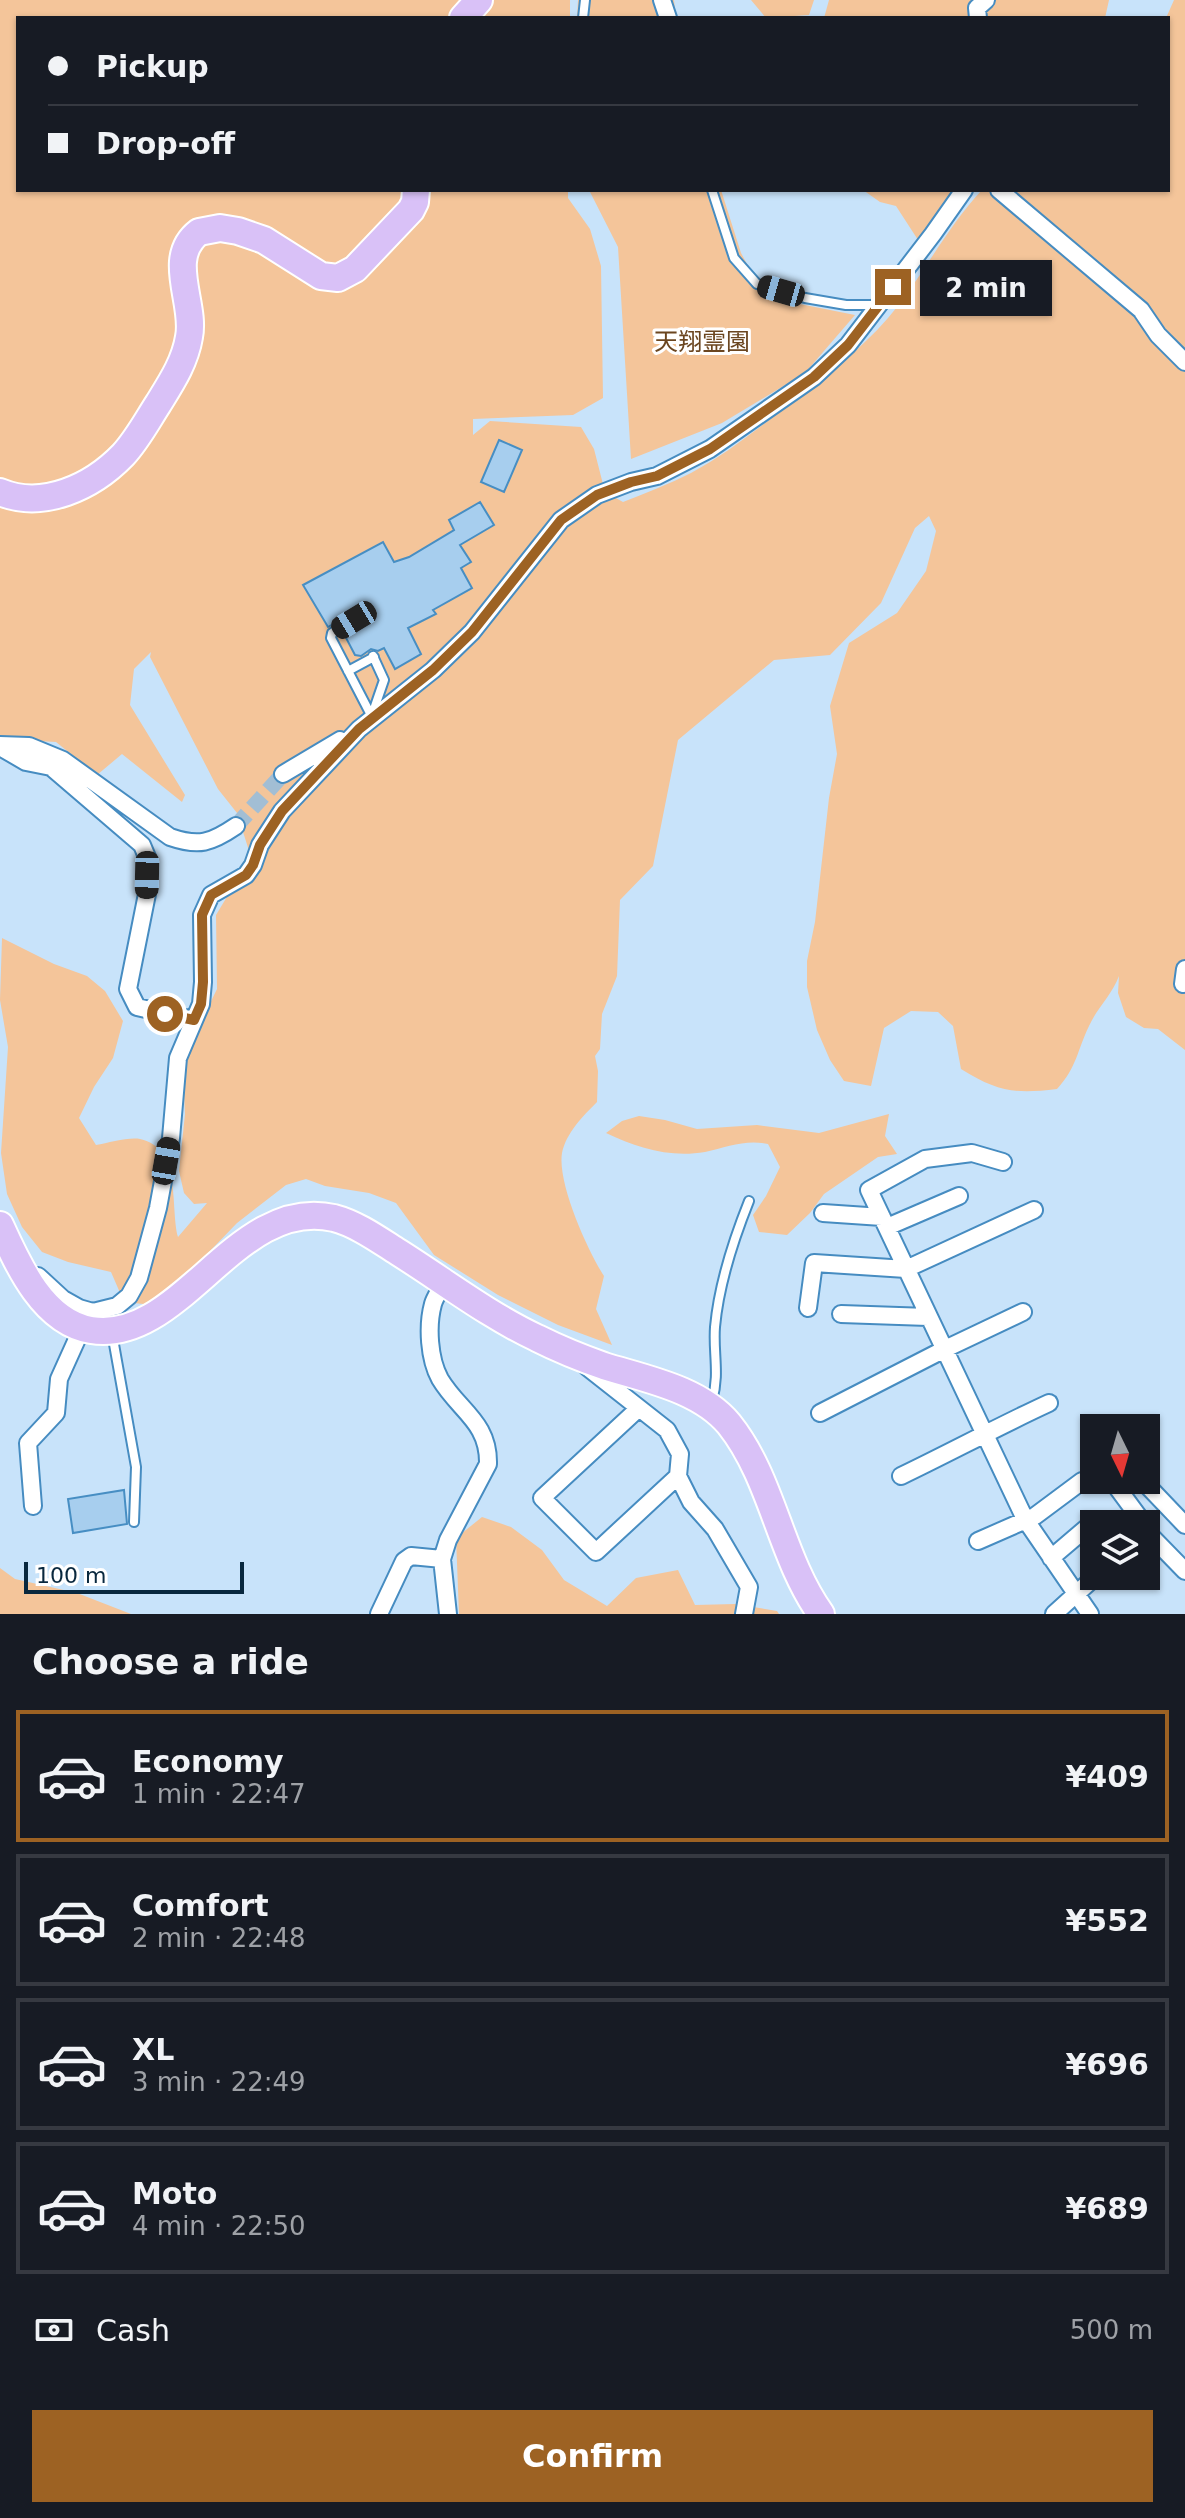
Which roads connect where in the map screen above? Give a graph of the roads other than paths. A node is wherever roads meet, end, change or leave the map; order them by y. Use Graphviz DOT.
graph roads {
  1 [pos="479,0"];
  2 [pos="986,0"];
  3 [pos="465,16"];
  4 [pos="978,16"];
  5 [pos="416,192"];
  6 [pos="713,192"];
  7 [pos="963,192"];
  8 [pos="1001,192"];
  9 [pos="878,305"];
  10 [pos="1185,362"];
  11 [pos="0,492"];
  12 [pos="355,622"];
  13 [pos="348,671"];
  14 [pos="372,717"];
  15 [pos="359,729"];
  16 [pos="0,746"];
  17 [pos="283,774"];
  18 [pos="236,826"];
  19 [pos="194,1020"];
  20 [pos="1003,1162"];
  21 [pos="959,1196"];
  22 [pos="749,1201"];
  23 [pos="1034,1210"];
  24 [pos="823,1213"];
  25 [pos="885,1222"];
  26 [pos="0,1225"];
  27 [pos="906,1269"];
  28 [pos="27,1276"];
  29 [pos="444,1282"];
  30 [pos="808,1308"];
  31 [pos="1023,1312"];
  32 [pos="841,1314"];
  33 [pos="928,1317"];
  34 [pos="82,1328"];
  35 [pos="112,1331"];
  36 [pos="943,1350"];
  37 [pos="570,1353"];
  38 [pos="1049,1403"];
  39 [pos="710,1406"];
  40 [pos="638,1409"];
  41 [pos="820,1413"];
  42 [pos="983,1436"];
  43 [pos="678,1476"];
  44 [pos="901,1476"];
  45 [pos="1080,1482"];
  46 [pos="1155,1494"];
  47 [pos="33,1506"];
  48 [pos="1025,1519"];
  49 [pos="134,1522"];
  50 [pos="1185,1525"];
  51 [pos="1080,1533"];
  52 [pos="978,1541"];
  53 [pos="1160,1545"];
  54 [pos="1051,1558"];
  55 [pos="442,1559"];
  56 [pos="1185,1571"];
  57 [pos="1081,1590"];
  58 [pos="1076,1595"];
  59 [pos="379,1614"];
  60 [pos="448,1614"];
  61 [pos="744,1614"];
  62 [pos="821,1614"];
  63 [pos="1054,1614"];
  64 [pos="1090,1614"];
  1 -- 3 [label="main road"];
  2 -- 4 [label="street"];
  5 -- 11 [label="main road"];
  6 -- 9 [label="lane"];
  7 -- 9 [label="street"];
  8 -- 10 [label="street"];
  9 -- 14 [label="street"];
  12 -- 13 [label="lane"];
  13 -- 14 [label="lane"];
  13 -- 14 [label="lane"];
  14 -- 15 [label="street"];
  15 -- 17 [label="street"];
  15 -- 19 [label="street"];
  16 -- 18 [label="street"];
  16 -- 19 [label="street"];
  19 -- 28 [label="street"];
  20 -- 25 [label="street"];
  21 -- 25 [label="street"];
  22 -- 39 [label="lane"];
  23 -- 27 [label="street"];
  24 -- 25 [label="street"];
  25 -- 27 [label="street"];
  26 -- 28 [label="main road"];
  27 -- 30 [label="street"];
  27 -- 33 [label="street"];
  28 -- 34 [label="main road"];
  29 -- 35 [label="main road"];
  29 -- 37 [label="main road"];
  29 -- 55 [label="street"];
  31 -- 36 [label="street"];
  32 -- 33 [label="street"];
  33 -- 36 [label="street"];
  34 -- 35 [label="main road"];
  34 -- 47 [label="street"];
  35 -- 49 [label="lane"];
  36 -- 41 [label="street"];
  36 -- 42 [label="street"];
  37 -- 39 [label="main road"];
  37 -- 40 [label="street"];
  38 -- 42 [label="street"];
  39 -- 62 [label="main road"];
  40 -- 43 [label="street"];
  40 -- 43 [label="street"];
  42 -- 44 [label="street"];
  42 -- 48 [label="street"];
  43 -- 61 [label="street"];
  45 -- 48 [label="street"];
  46 -- 50 [label="street"];
  48 -- 52 [label="street"];
  48 -- 54 [label="street"];
  51 -- 54 [label="street"];
  53 -- 56 [label="street"];
  54 -- 58 [label="street"];
  55 -- 59 [label="street"];
  55 -- 60 [label="street"];
  57 -- 58 [label="street"];
  58 -- 63 [label="street"];
  58 -- 64 [label="street"];
}
